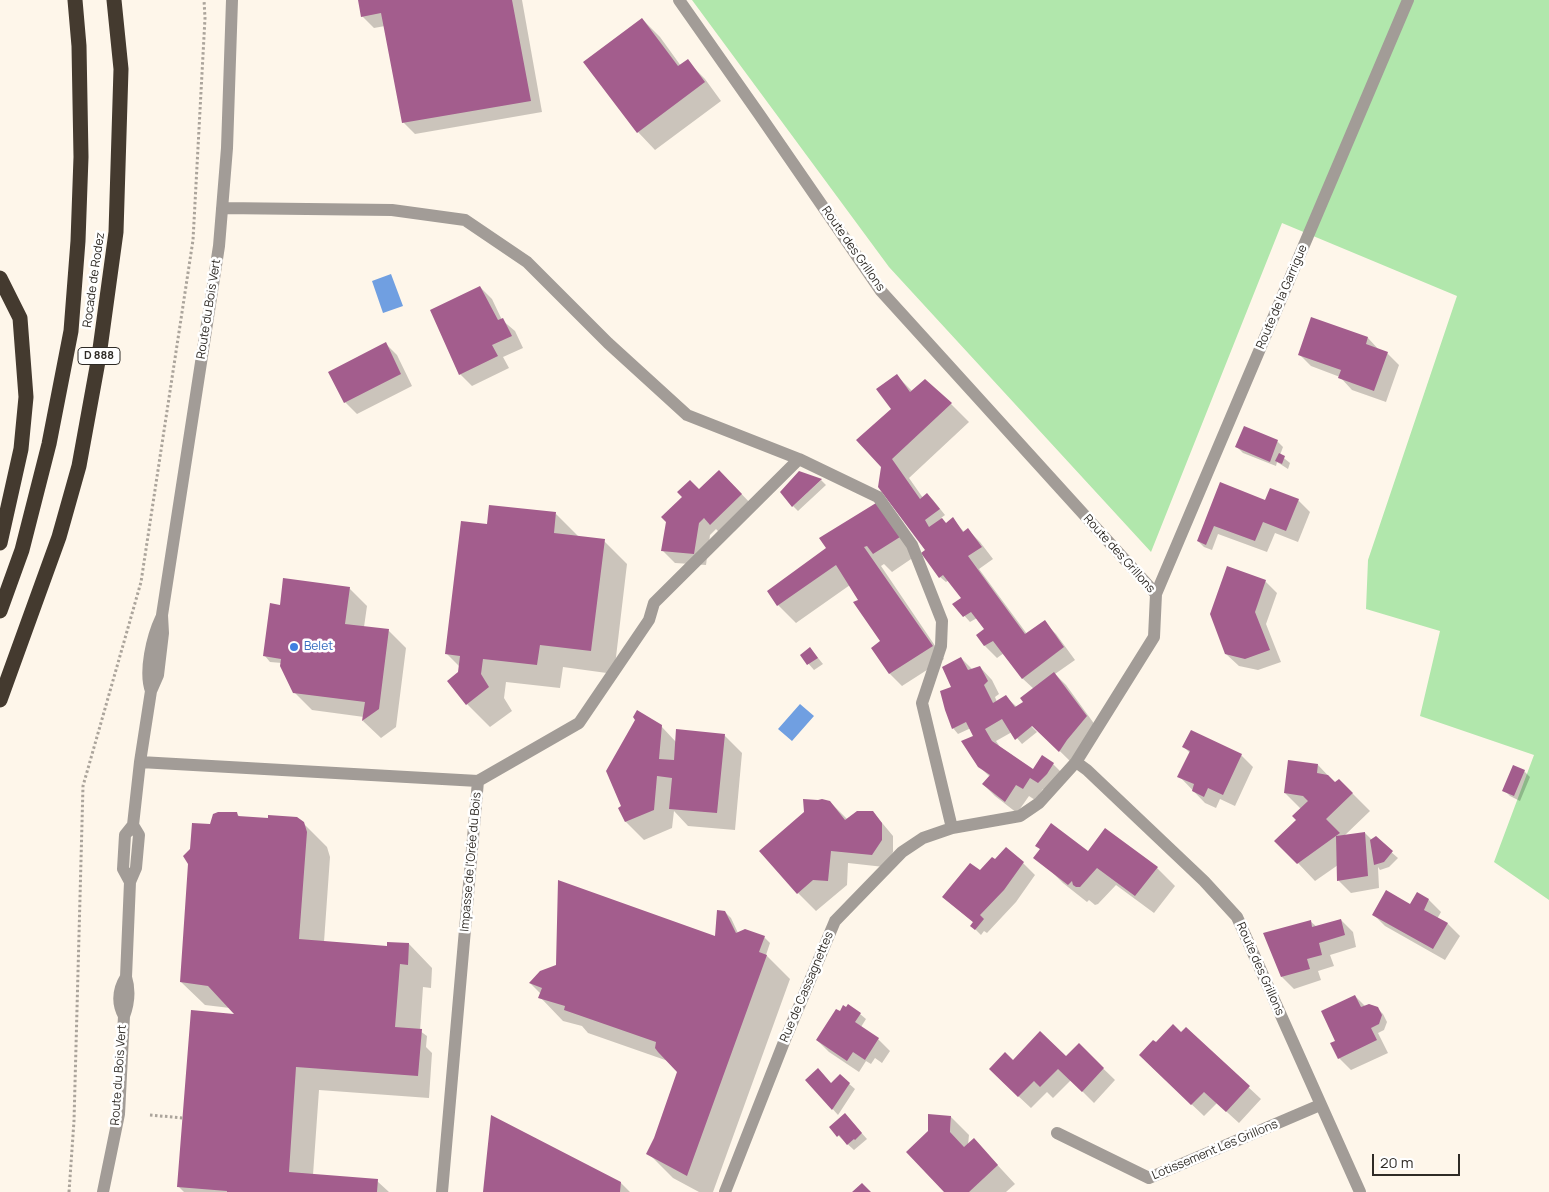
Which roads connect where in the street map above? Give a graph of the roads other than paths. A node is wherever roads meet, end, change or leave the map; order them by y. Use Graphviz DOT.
graph roads {
  1 [pos="75,0"];
  2 [pos="114,0"];
  3 [pos="232,0"];
  4 [pos="679,0"];
  5 [pos="1408,0"];
  6 [pos="222,208"];
  7 [pos="0,278"];
  8 [pos="799,459"];
  9 [pos="0,543"];
  10 [pos="1156,594"];
  11 [pos="0,611"];
  12 [pos="0,700"];
  13 [pos="140,762"];
  14 [pos="1076,762"];
  15 [pos="478,781"];
  16 [pos="952,828"];
  17 [pos="1320,1106"];
  18 [pos="1057,1133"];
  19 [pos="103,1192"];
  20 [pos="442,1192"];
  21 [pos="725,1192"];
  22 [pos="1360,1192"];
  1 -- 11 [label="highway, Rocade de Rodez / D 888"];
  2 -- 12 [label="highway, Rocade de Rodez / D 888"];
  3 -- 6 [label="street, Route du Bois Vert"];
  4 -- 10 [label="street, Route des Grillons"];
  5 -- 10 [label="street, Route de la Garrigue"];
  6 -- 8 [label="street"];
  6 -- 13 [label="street, Route du Bois Vert"];
  7 -- 9 [label="highway"];
  8 -- 15 [label="street"];
  8 -- 16 [label="street"];
  10 -- 14 [label="street, Route des Grillons"];
  13 -- 15 [label="street, Impasse de l'Orée du Bois"];
  13 -- 19 [label="street, Route du Bois Vert"];
  14 -- 16 [label="street, Rue de Cassagnettes"];
  14 -- 17 [label="street, Route des Grillons"];
  15 -- 20 [label="street, Impasse de l'Orée du Bois"];
  16 -- 21 [label="street, Rue de Cassagnettes"];
  17 -- 18 [label="street, Lotissement Les Grillons"];
  17 -- 22 [label="street, Route des Grillons"];
}
